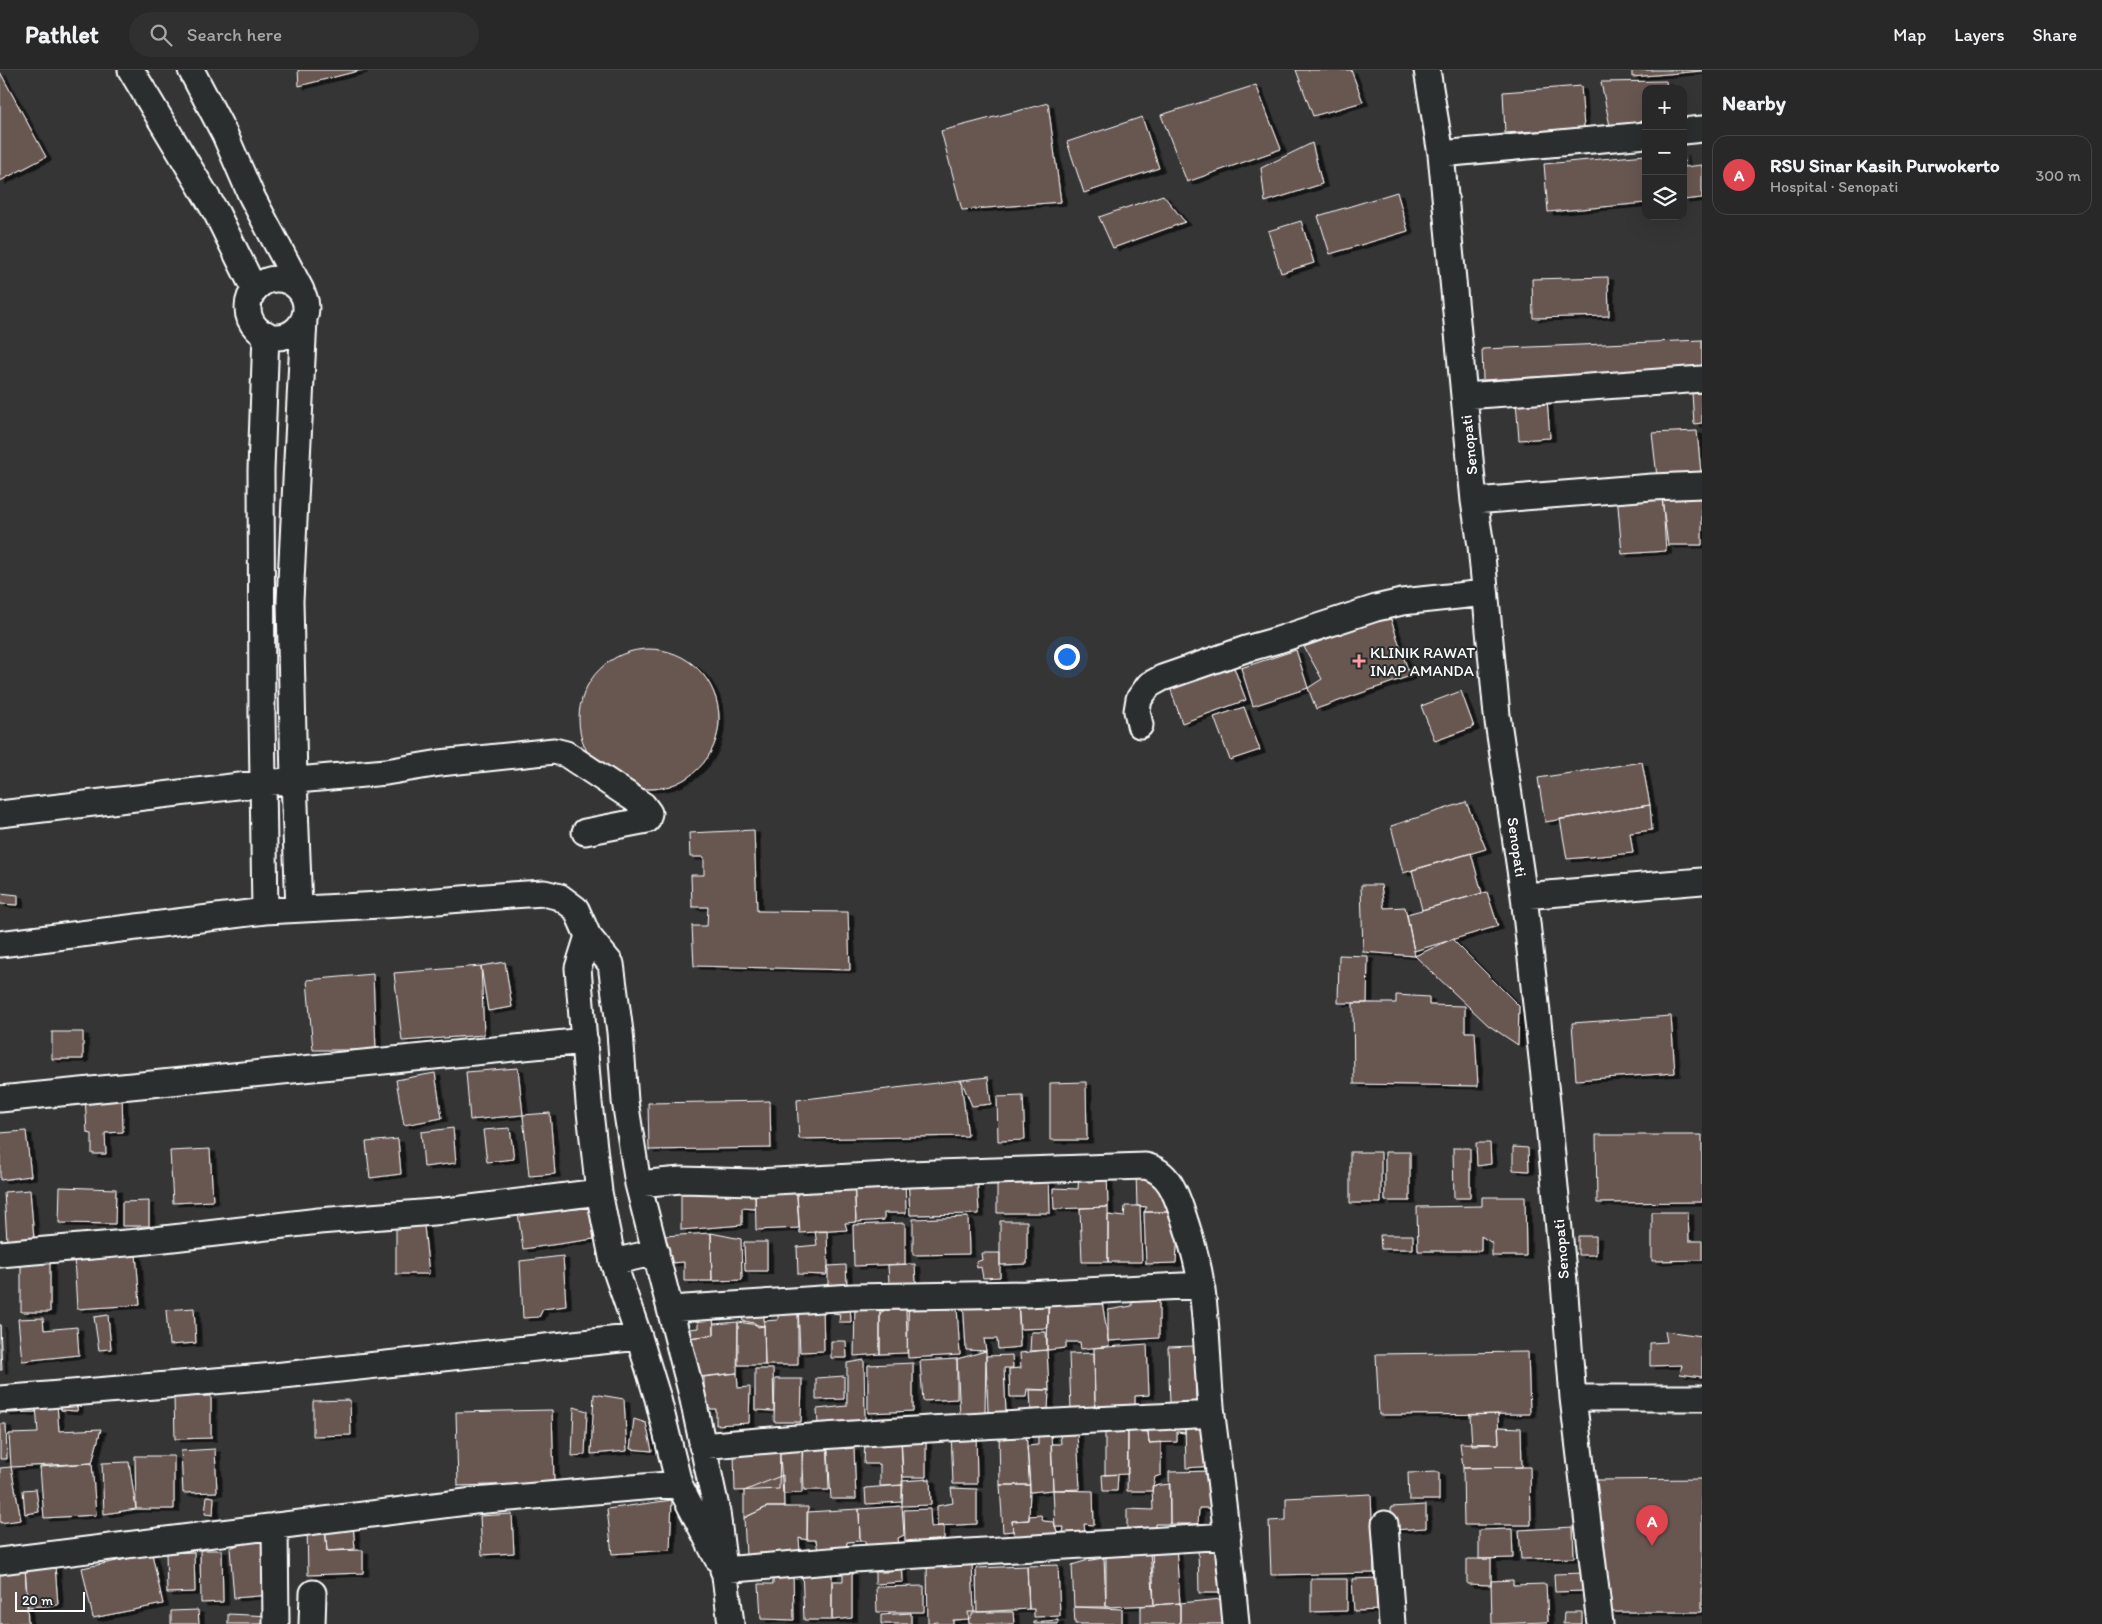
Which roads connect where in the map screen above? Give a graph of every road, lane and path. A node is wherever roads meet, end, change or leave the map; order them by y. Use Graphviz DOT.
graph roads {
  1 [pos="130,70"];
  2 [pos="191,70"];
  3 [pos="1427,70"];
  4 [pos="1702,130"];
  5 [pos="1687,131"];
  6 [pos="1642,135"];
  7 [pos="1441,154"];
  8 [pos="252,195"];
  9 [pos="217,214"];
  10 [pos="254,290"];
  11 [pos="301,290"];
  12 [pos="304,319"];
  13 [pos="266,334"];
  14 [pos="1702,379"];
  15 [pos="1464,396"];
  16 [pos="1702,485"];
  17 [pos="1474,501"];
  18 [pos="1485,593"];
  19 [pos="290,601"];
  20 [pos="262,602"];
  21 [pos="1140,725"];
  22 [pos="294,780"];
  23 [pos="264,782"];
  24 [pos="0,814"];
  25 [pos="585,832"];
  26 [pos="1702,881"];
  27 [pos="1524,896"];
  28 [pos="299,909"];
  29 [pos="265,911"];
  30 [pos="588,936"];
  31 [pos="0,944"];
  32 [pos="585,1041"];
  33 [pos="0,1099"];
  34 [pos="625,1101"];
  35 [pos="588,1103"];
  36 [pos="638,1184"];
  37 [pos="599,1192"];
  38 [pos="656,1252"];
  39 [pos="0,1254"];
  40 [pos="613,1262"];
  41 [pos="1202,1285"];
  42 [pos="670,1309"];
  43 [pos="639,1337"];
  44 [pos="692,1395"];
  45 [pos="1573,1398"];
  46 [pos="1702,1398"];
  47 [pos="0,1399"];
  48 [pos="658,1399"];
  49 [pos="1212,1414"];
  50 [pos="702,1446"];
  51 [pos="679,1484"];
  52 [pos="1385,1524"];
  53 [pos="275,1526"];
  54 [pos="1228,1536"];
  55 [pos="0,1561"];
  56 [pos="723,1570"];
  57 [pos="313,1593"];
  58 [pos="276,1624"];
  59 [pos="312,1624"];
  60 [pos="731,1624"];
  61 [pos="1236,1624"];
  62 [pos="1392,1624"];
  63 [pos="1600,1624"];
  1 -- 9 [label="street"];
  2 -- 8 [label="street"];
  3 -- 7 [label="street, Senopati"];
  4 -- 5 [label="street"];
  6 -- 7 [label="street"];
  7 -- 15 [label="street, Senopati"];
  8 -- 9 [label="street"];
  8 -- 11 [label="street"];
  9 -- 10 [label="street"];
  10 -- 11 [label="street"];
  10 -- 13 [label="street"];
  11 -- 12 [label="street"];
  12 -- 13 [label="street"];
  12 -- 19 [label="street"];
  13 -- 20 [label="street"];
  14 -- 15 [label="street"];
  15 -- 17 [label="street, Senopati"];
  16 -- 17 [label="street"];
  17 -- 18 [label="street, Senopati"];
  18 -- 21 [label="street"];
  18 -- 27 [label="street, Senopati"];
  19 -- 20 [label="street"];
  19 -- 22 [label="street"];
  20 -- 23 [label="street"];
  22 -- 23 [label="street"];
  22 -- 25 [label="street"];
  22 -- 28 [label="street"];
  23 -- 24 [label="street"];
  23 -- 29 [label="street"];
  26 -- 27 [label="street"];
  27 -- 45 [label="street, Senopati"];
  28 -- 29 [label="street"];
  28 -- 30 [label="street"];
  29 -- 31 [label="street"];
  30 -- 32 [label="street"];
  30 -- 34 [label="street"];
  32 -- 33 [label="street"];
  32 -- 35 [label="street"];
  34 -- 35 [label="street"];
  34 -- 36 [label="street"];
  35 -- 37 [label="street"];
  36 -- 38 [label="street"];
  36 -- 41 [label="street"];
  37 -- 39 [label="street"];
  37 -- 40 [label="street"];
  38 -- 40 [label="street"];
  38 -- 42 [label="street"];
  40 -- 43 [label="street"];
  41 -- 42 [label="street"];
  41 -- 49 [label="street"];
  42 -- 44 [label="street"];
  43 -- 47 [label="street"];
  43 -- 48 [label="street"];
  44 -- 48 [label="street"];
  44 -- 50 [label="street"];
  45 -- 46 [label="street"];
  45 -- 63 [label="street, Senopati"];
  48 -- 51 [label="street"];
  49 -- 50 [label="street"];
  49 -- 54 [label="street"];
  50 -- 56 [label="street"];
  51 -- 53 [label="street"];
  51 -- 56 [label="street"];
  52 -- 62 [label="street"];
  53 -- 55 [label="street"];
  53 -- 58 [label="street"];
  54 -- 56 [label="street"];
  54 -- 61 [label="street"];
  56 -- 60 [label="street"];
  57 -- 59 [label="street"];
}
